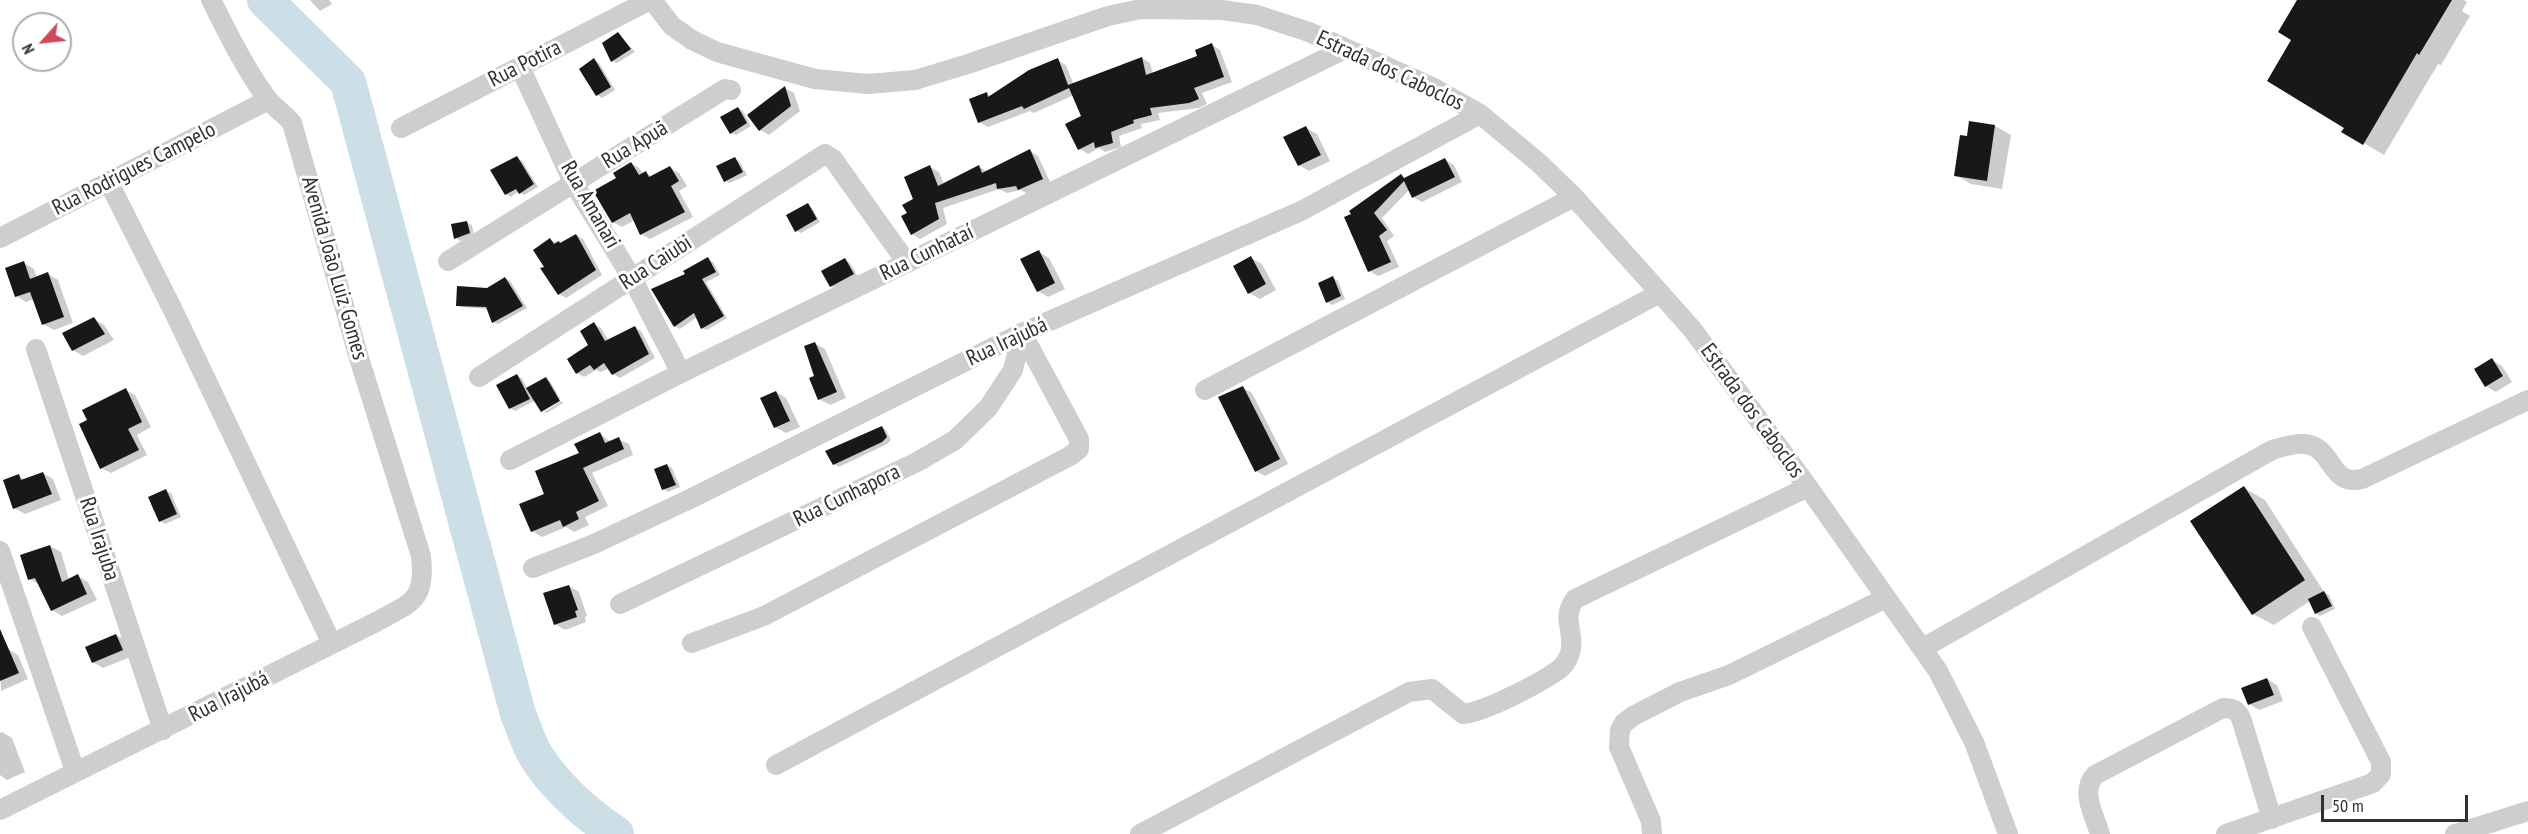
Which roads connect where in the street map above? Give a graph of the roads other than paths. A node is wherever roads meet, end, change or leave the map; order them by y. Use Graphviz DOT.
graph roads {
  1 [pos="211,0"];
  2 [pos="651,0"];
  3 [pos="1345,49"];
  4 [pos="520,67"];
  5 [pos="731,90"];
  6 [pos="268,100"];
  7 [pos="1480,114"];
  8 [pos="400,128"];
  9 [pos="108,181"];
  10 [pos="573,182"];
  11 [pos="1574,196"];
  12 [pos="0,238"];
  13 [pos="448,261"];
  14 [pos="907,263"];
  15 [pos="632,278"];
  16 [pos="1660,293"];
  17 [pos="1022,333"];
  18 [pos="36,349"];
  19 [pos="681,373"];
  20 [pos="480,377"];
  21 [pos="1205,390"];
  22 [pos="2528,400"];
  23 [pos="510,459"];
  24 [pos="1808,487"];
  25 [pos="0,551"];
  26 [pos="421,556"];
  27 [pos="533,568"];
  28 [pos="1886,598"];
  29 [pos="620,604"];
  30 [pos="2312,627"];
  31 [pos="692,643"];
  32 [pos="332,644"];
  33 [pos="1923,648"];
  34 [pos="163,730"];
  35 [pos="776,765"];
  36 [pos="75,771"];
  37 [pos="0,810"];
  38 [pos="2528,811"];
  39 [pos="2272,819"];
  40 [pos="1140,834"];
  41 [pos="1652,834"];
  42 [pos="2008,834"];
  43 [pos="2100,834"];
  44 [pos="2226,834"];
  45 [pos="2455,834"];
  1 -- 6 [label="street, Avenida João Luiz Gomes"];
  2 -- 3 [label="street, Estrada dos Caboclos"];
  2 -- 4 [label="street, Rua Potira"];
  3 -- 7 [label="street, Estrada dos Caboclos"];
  3 -- 14 [label="street, Rua Cunhataí"];
  4 -- 8 [label="street, Rua Potira"];
  4 -- 10 [label="street, Rua Amanari"];
  5 -- 10 [label="street, Rua Apuã"];
  6 -- 9 [label="street, Rua Rodrigues Campelo"];
  6 -- 26 [label="street, Avenida João Luiz Gomes"];
  7 -- 11 [label="street, Estrada dos Caboclos"];
  7 -- 17 [label="street, Rua Irajubá"];
  9 -- 12 [label="street, Rua Rodrigues Campelo"];
  9 -- 32 [label="street"];
  10 -- 13 [label="street, Rua Apuã"];
  10 -- 15 [label="street, Rua Amanari"];
  11 -- 16 [label="street, Estrada dos Caboclos"];
  11 -- 21 [label="street"];
  14 -- 15 [label="street, Rua Caiubi"];
  14 -- 19 [label="street, Rua Cunhataí"];
  15 -- 19 [label="street, Rua Amanari"];
  15 -- 20 [label="street, Rua Caiubi"];
  16 -- 24 [label="street, Estrada dos Caboclos"];
  16 -- 35 [label="street"];
  17 -- 27 [label="street, Rua Irajubá"];
  17 -- 29 [label="street, Rua Cunhapora"];
  17 -- 31 [label="street"];
  18 -- 34 [label="street, Rua Irajuba"];
  19 -- 23 [label="street, Rua Cunhataí"];
  22 -- 33 [label="street"];
  24 -- 28 [label="street, Estrada dos Caboclos"];
  24 -- 40 [label="street"];
  25 -- 36 [label="street"];
  26 -- 32 [label="street, Rua Irajubá"];
  28 -- 33 [label="street, Estrada dos Caboclos"];
  28 -- 41 [label="street"];
  30 -- 39 [label="street"];
  32 -- 34 [label="street, Rua Irajubá"];
  33 -- 42 [label="street, Estrada dos Caboclos"];
  34 -- 36 [label="street, Rua Irajubá"];
  36 -- 37 [label="street, Rua Irajubá"];
  38 -- 45 [label="street"];
  39 -- 43 [label="street"];
  39 -- 44 [label="street"];
}
